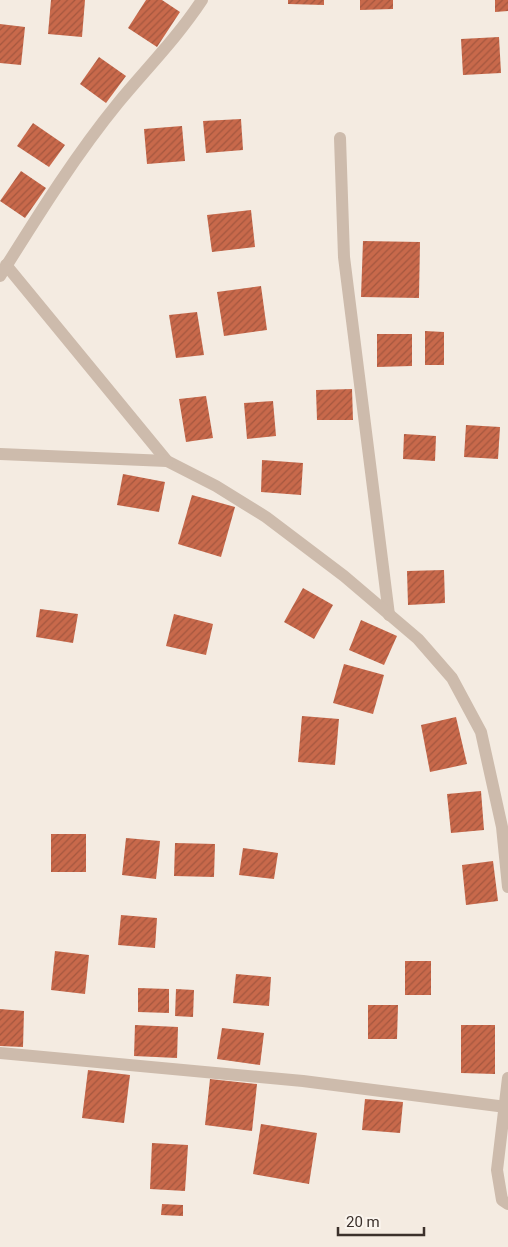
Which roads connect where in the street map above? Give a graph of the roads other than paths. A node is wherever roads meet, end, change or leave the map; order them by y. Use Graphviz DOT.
graph roads {
  1 [pos="202,0"];
  2 [pos="340,138"];
  3 [pos="3,270"];
  4 [pos="0,454"];
  5 [pos="167,461"];
  6 [pos="389,615"];
  7 [pos="505,828"];
  8 [pos="508,887"];
  9 [pos="0,1053"];
  10 [pos="508,1078"];
  11 [pos="506,1107"];
  12 [pos="508,1204"];
  1 -- 3 [label="street"];
  2 -- 6 [label="street"];
  3 -- 5 [label="street"];
  4 -- 5 [label="street"];
  5 -- 6 [label="street"];
  6 -- 7 [label="street"];
  7 -- 8 [label="street"];
  9 -- 11 [label="street"];
  10 -- 11 [label="street"];
  11 -- 12 [label="street"];
}
